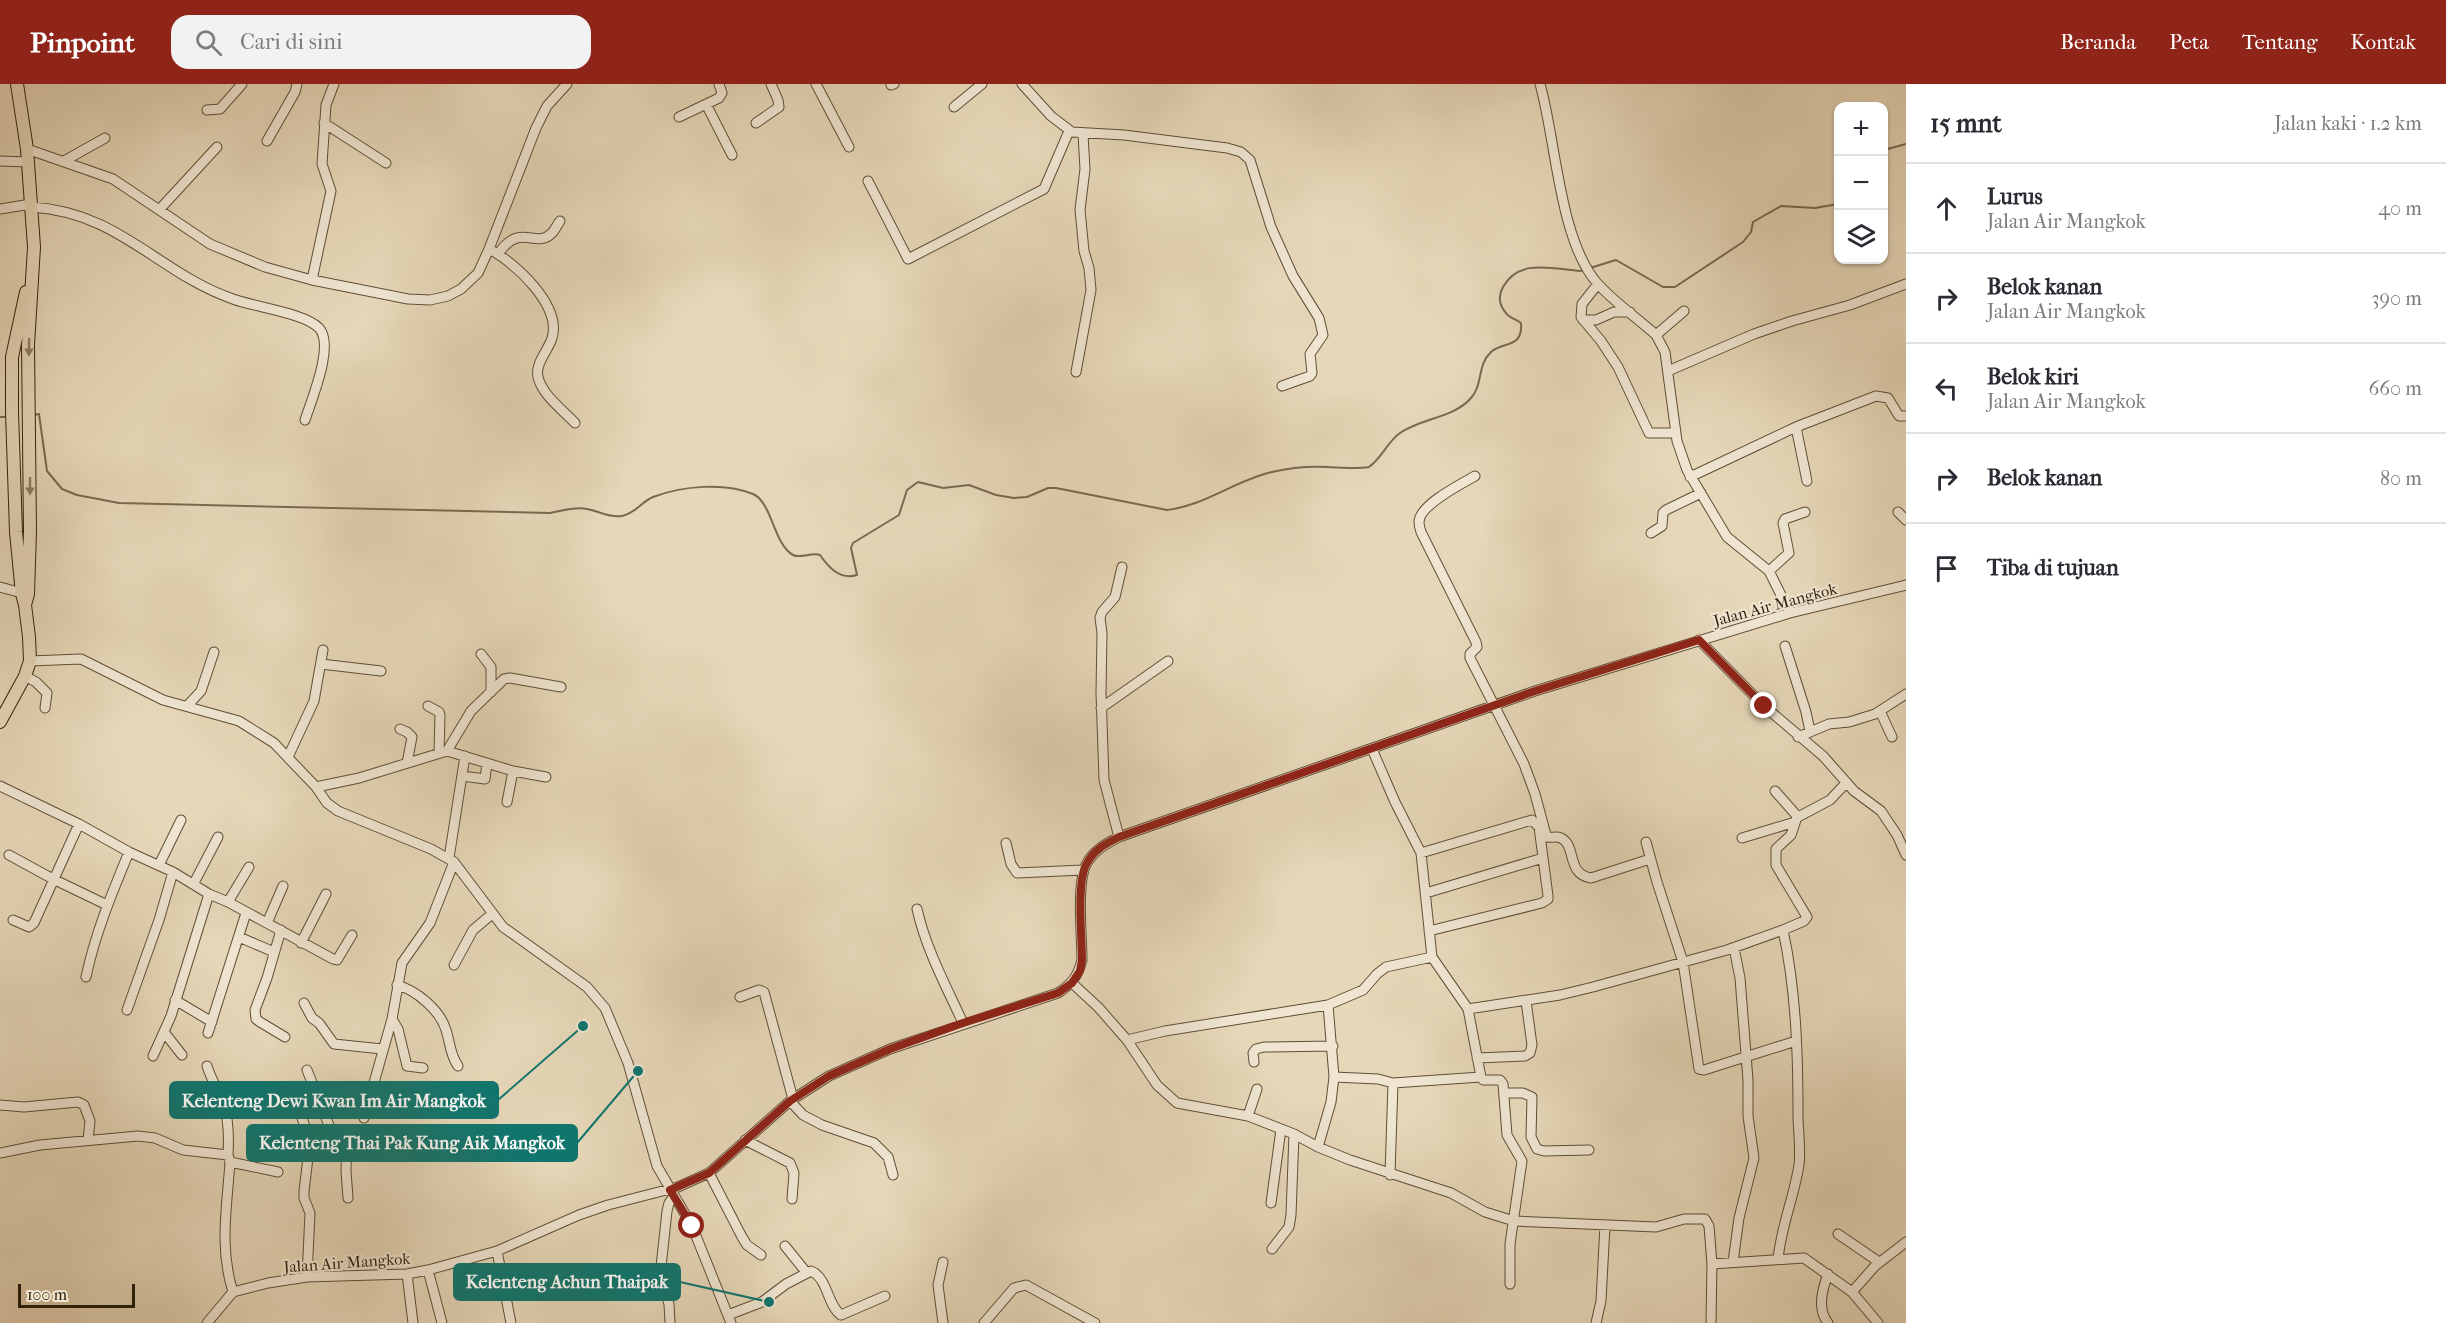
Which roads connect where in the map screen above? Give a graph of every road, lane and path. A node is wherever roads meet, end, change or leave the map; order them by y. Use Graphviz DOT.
graph roads {
  1 [pos="18,84"];
  2 [pos="242,84"];
  3 [pos="297,84"];
  4 [pos="334,84"];
  5 [pos="567,84"];
  6 [pos="719,84"];
  7 [pos="771,84"];
  8 [pos="816,84"];
  9 [pos="982,84"];
  10 [pos="1022,84"];
  11 [pos="1540,84"];
  12 [pos="706,104"];
  13 [pos="954,107"];
  14 [pos="207,110"];
  15 [pos="679,117"];
  16 [pos="324,123"];
  17 [pos="756,123"];
  18 [pos="1069,130"];
  19 [pos="1083,134"];
  20 [pos="105,138"];
  21 [pos="267,141"];
  22 [pos="217,147"];
  23 [pos="849,147"];
  24 [pos="732,155"];
  25 [pos="27,156"];
  26 [pos="0,161"];
  27 [pos="64,161"];
  28 [pos="386,163"];
  29 [pos="868,181"];
  30 [pos="31,206"];
  31 [pos="0,209"];
  32 [pos="159,210"];
  33 [pos="560,221"];
  34 [pos="494,251"];
  35 [pos="33,268"];
  36 [pos="312,280"];
  37 [pos="1595,280"];
  38 [pos="1906,284"];
  39 [pos="1684,311"];
  40 [pos="1630,312"];
  41 [pos="1583,320"];
  42 [pos="1656,335"];
  43 [pos="1668,371"];
  44 [pos="1076,372"];
  45 [pos="1282,386"];
  46 [pos="1906,416"];
  47 [pos="305,420"];
  48 [pos="575,423"];
  49 [pos="1796,427"];
  50 [pos="1676,433"];
  51 [pos="1475,476"];
  52 [pos="1690,477"];
  53 [pos="1807,481"];
  54 [pos="1701,493"];
  55 [pos="1805,512"];
  56 [pos="1898,512"];
  57 [pos="1906,520"];
  58 [pos="1651,533"];
  59 [pos="1122,567"];
  60 [pos="1769,572"];
  61 [pos="1906,575"];
  62 [pos="1904,585"];
  63 [pos="0,587"];
  64 [pos="25,598"];
  65 [pos="1790,613"];
  66 [pos="1699,640"];
  67 [pos="1785,646"];
  68 [pos="323,650"];
  69 [pos="214,652"];
  70 [pos="481,654"];
  71 [pos="30,661"];
  72 [pos="1168,661"];
  73 [pos="321,664"];
  74 [pos="381,671"];
  75 [pos="25,676"];
  76 [pos="561,687"];
  77 [pos="491,692"];
  78 [pos="1906,694"];
  79 [pos="187,706"];
  80 [pos="428,706"];
  81 [pos="1493,707"];
  82 [pos="45,708"];
  83 [pos="1101,708"];
  84 [pos="1880,711"];
  85 [pos="0,720"];
  86 [pos="400,729"];
  87 [pos="1810,731"];
  88 [pos="1798,737"];
  89 [pos="1893,737"];
  90 [pos="1372,749"];
  91 [pos="443,752"];
  92 [pos="288,756"];
  93 [pos="465,756"];
  94 [pos="407,763"];
  95 [pos="487,763"];
  96 [pos="513,771"];
  97 [pos="462,776"];
  98 [pos="546,777"];
  99 [pos="1846,783"];
  100 [pos="0,786"];
  101 [pos="316,787"];
  102 [pos="1775,791"];
  103 [pos="507,802"];
  104 [pos="1796,819"];
  105 [pos="181,820"];
  106 [pos="79,824"];
  107 [pos="218,837"];
  108 [pos="1119,837"];
  109 [pos="1743,838"];
  110 [pos="1006,843"];
  111 [pos="1646,843"];
  112 [pos="1904,844"];
  113 [pos="129,852"];
  114 [pos="1421,854"];
  115 [pos="9,855"];
  116 [pos="1906,855"];
  117 [pos="1543,858"];
  118 [pos="1650,859"];
  119 [pos="452,860"];
  120 [pos="159,865"];
  121 [pos="249,867"];
  122 [pos="1083,870"];
  123 [pos="173,872"];
  124 [pos="53,879"];
  125 [pos="194,883"];
  126 [pos="283,886"];
  127 [pos="1426,893"];
  128 [pos="209,894"];
  129 [pos="326,894"];
  130 [pos="228,902"];
  131 [pos="107,905"];
  132 [pos="917,909"];
  133 [pos="246,913"];
  134 [pos="492,914"];
  135 [pos="13,920"];
  136 [pos="267,923"];
  137 [pos="280,930"];
  138 [pos="1783,930"];
  139 [pos="1429,932"];
  140 [pos="352,935"];
  141 [pos="239,937"];
  142 [pos="301,943"];
  143 [pos="1734,948"];
  144 [pos="274,952"];
  145 [pos="1432,957"];
  146 [pos="1683,962"];
  147 [pos="454,965"];
  148 [pos="86,977"];
  149 [pos="1072,983"];
  150 [pos="397,985"];
  151 [pos="740,997"];
  152 [pos="175,1000"];
  153 [pos="1526,1001"];
  154 [pos="304,1003"];
  155 [pos="1328,1005"];
  156 [pos="1468,1009"];
  157 [pos="127,1010"];
  158 [pos="392,1019"];
  159 [pos="212,1022"];
  160 [pos="963,1023"];
  161 [pos="164,1032"];
  162 [pos="208,1033"];
  163 [pos="285,1037"];
  164 [pos="1127,1041"];
  165 [pos="1796,1041"];
  166 [pos="1333,1046"];
  167 [pos="382,1049"];
  168 [pos="182,1055"];
  169 [pos="153,1056"];
  170 [pos="1477,1058"];
  171 [pos="1747,1058"];
  172 [pos="1254,1062"];
  173 [pos="207,1066"];
  174 [pos="459,1066"];
  175 [pos="423,1068"];
  176 [pos="307,1070"];
  177 [pos="1334,1077"];
  178 [pos="1481,1077"];
  179 [pos="1393,1083"];
  180 [pos="292,1089"];
  181 [pos="1257,1089"];
  182 [pos="1504,1093"];
  183 [pos="792,1100"];
  184 [pos="0,1105"];
  185 [pos="1248,1116"];
  186 [pos="364,1118"];
  187 [pos="1281,1129"];
  188 [pos="332,1133"];
  189 [pos="1294,1134"];
  190 [pos="88,1140"];
  191 [pos="745,1140"];
  192 [pos="310,1141"];
  193 [pos="1318,1147"];
  194 [pos="1589,1150"];
  195 [pos="0,1153"];
  196 [pos="229,1159"];
  197 [pos="278,1172"];
  198 [pos="709,1173"];
  199 [pos="893,1175"];
  200 [pos="1390,1175"];
  201 [pos="672,1193"];
  202 [pos="348,1198"];
  203 [pos="792,1199"];
  204 [pos="1271,1203"];
  205 [pos="1514,1221"];
  206 [pos="1605,1225"];
  207 [pos="1838,1234"];
  208 [pos="1906,1242"];
  209 [pos="785,1246"];
  210 [pos="1272,1249"];
  211 [pos="496,1251"];
  212 [pos="761,1255"];
  213 [pos="1778,1259"];
  214 [pos="943,1262"];
  215 [pos="1733,1262"];
  216 [pos="1879,1262"];
  217 [pos="1712,1264"];
  218 [pos="428,1270"];
  219 [pos="806,1272"];
  220 [pos="407,1274"];
  221 [pos="1828,1274"];
  222 [pos="307,1277"];
  223 [pos="1510,1284"];
  224 [pos="233,1292"];
  225 [pos="1852,1292"];
  226 [pos="885,1296"];
  227 [pos="730,1319"];
  228 [pos="207,1323"];
  229 [pos="413,1323"];
  230 [pos="442,1323"];
  231 [pos="511,1323"];
  232 [pos="670,1323"];
  233 [pos="943,1323"];
  234 [pos="984,1323"];
  235 [pos="1095,1323"];
  236 [pos="1596,1323"];
  237 [pos="1711,1323"];
  238 [pos="1828,1323"];
  239 [pos="1878,1323"];
  1 -- 25 [label="main road"];
  2 -- 14 [label="street"];
  3 -- 21 [label="street"];
  4 -- 16 [label="street"];
  5 -- 34 [label="street"];
  6 -- 12 [label="street"];
  7 -- 17 [label="street"];
  8 -- 23 [label="street"];
  9 -- 13 [label="street"];
  10 -- 18 [label="street"];
  11 -- 37 [label="street"];
  12 -- 15 [label="street"];
  12 -- 24 [label="street"];
  16 -- 28 [label="street"];
  16 -- 36 [label="street"];
  18 -- 19 [label="street"];
  18 -- 29 [label="street"];
  19 -- 44 [label="street"];
  19 -- 45 [label="street"];
  20 -- 27 [label="street"];
  22 -- 32 [label="street"];
  25 -- 26 [label="street"];
  25 -- 27 [label="street"];
  25 -- 30 [label="main road"];
  27 -- 32 [label="street"];
  30 -- 31 [label="street"];
  30 -- 35 [label="main road"];
  30 -- 47 [label="street"];
  32 -- 36 [label="street"];
  33 -- 34 [label="street"];
  34 -- 36 [label="street"];
  34 -- 48 [label="street"];
  35 -- 64 [label="main road, one-way"];
  35 -- 64 [label="main road"];
  37 -- 40 [label="street"];
  37 -- 41 [label="street"];
  38 -- 43 [label="street"];
  39 -- 42 [label="street"];
  40 -- 41 [label="street"];
  40 -- 42 [label="street"];
  41 -- 50 [label="street"];
  42 -- 43 [label="street"];
  43 -- 50 [label="street"];
  46 -- 49 [label="street"];
  49 -- 52 [label="street"];
  49 -- 53 [label="street"];
  50 -- 52 [label="street"];
  51 -- 81 [label="street"];
  52 -- 54 [label="street"];
  54 -- 58 [label="street"];
  54 -- 60 [label="street"];
  55 -- 60 [label="street"];
  56 -- 57 [label="street"];
  59 -- 83 [label="street"];
  60 -- 65 [label="street"];
  61 -- 62 [label="street"];
  62 -- 65 [label="street, Jalan Air Mangkok"];
  63 -- 64 [label="street"];
  64 -- 71 [label="main road"];
  65 -- 66 [label="street, Jalan Air Mangkok"];
  66 -- 81 [label="street, Jalan Air Mangkok"];
  66 -- 88 [label="street"];
  67 -- 87 [label="street"];
  68 -- 73 [label="street"];
  69 -- 79 [label="street"];
  70 -- 77 [label="street"];
  71 -- 75 [label="main road"];
  71 -- 79 [label="street"];
  72 -- 83 [label="street"];
  73 -- 74 [label="street"];
  73 -- 92 [label="street"];
  75 -- 82 [label="street"];
  75 -- 85 [label="main road"];
  76 -- 77 [label="street"];
  77 -- 91 [label="street"];
  78 -- 84 [label="street"];
  79 -- 92 [label="street"];
  80 -- 91 [label="street"];
  81 -- 90 [label="street, Jalan Air Mangkok"];
  81 -- 118 [label="street"];
  83 -- 108 [label="street"];
  84 -- 87 [label="street"];
  84 -- 89 [label="street"];
  86 -- 94 [label="street"];
  87 -- 88 [label="street"];
  88 -- 99 [label="street"];
  90 -- 108 [label="street, Jalan Air Mangkok"];
  90 -- 114 [label="street"];
  91 -- 93 [label="street"];
  91 -- 94 [label="street"];
  92 -- 101 [label="street"];
  93 -- 95 [label="street"];
  93 -- 97 [label="street"];
  94 -- 101 [label="street"];
  95 -- 96 [label="street"];
  95 -- 97 [label="street"];
  96 -- 98 [label="street"];
  96 -- 103 [label="street"];
  97 -- 119 [label="street"];
  99 -- 104 [label="street"];
  99 -- 112 [label="street"];
  100 -- 106 [label="street"];
  101 -- 119 [label="street"];
  102 -- 104 [label="street"];
  104 -- 109 [label="street"];
  104 -- 138 [label="street"];
  105 -- 120 [label="street"];
  106 -- 113 [label="street"];
  106 -- 124 [label="street"];
  107 -- 125 [label="street"];
  108 -- 122 [label="street, Jalan Air Mangkok"];
  110 -- 122 [label="street"];
  111 -- 118 [label="street"];
  112 -- 116 [label="street"];
  113 -- 120 [label="street"];
  113 -- 131 [label="street"];
  114 -- 117 [label="street"];
  114 -- 127 [label="street"];
  115 -- 124 [label="street"];
  117 -- 127 [label="street"];
  117 -- 139 [label="street"];
  118 -- 146 [label="street"];
  119 -- 134 [label="street"];
  119 -- 150 [label="street"];
  120 -- 123 [label="street"];
  121 -- 130 [label="street"];
  122 -- 149 [label="street"];
  123 -- 125 [label="street"];
  123 -- 157 [label="street"];
  124 -- 131 [label="street"];
  124 -- 135 [label="street"];
  125 -- 128 [label="street"];
  126 -- 136 [label="street"];
  127 -- 139 [label="street"];
  128 -- 130 [label="street"];
  128 -- 152 [label="street"];
  129 -- 142 [label="street"];
  130 -- 133 [label="street"];
  131 -- 148 [label="street"];
  132 -- 160 [label="street"];
  133 -- 136 [label="street"];
  133 -- 141 [label="street"];
  134 -- 147 [label="street"];
  134 -- 201 [label="street"];
  136 -- 137 [label="street"];
  137 -- 142 [label="street"];
  137 -- 144 [label="street"];
  138 -- 143 [label="street"];
  138 -- 165 [label="street"];
  139 -- 145 [label="street"];
  140 -- 142 [label="street"];
  141 -- 144 [label="street"];
  141 -- 159 [label="street"];
  143 -- 146 [label="street"];
  143 -- 171 [label="street"];
  144 -- 163 [label="street"];
  145 -- 155 [label="street"];
  145 -- 156 [label="street"];
  146 -- 153 [label="street"];
  146 -- 171 [label="street"];
  149 -- 160 [label="street, Jalan Air Mangkok"];
  149 -- 164 [label="street"];
  150 -- 158 [label="street"];
  150 -- 174 [label="street"];
  151 -- 183 [label="street"];
  152 -- 159 [label="street"];
  152 -- 161 [label="street"];
  153 -- 156 [label="street"];
  153 -- 170 [label="street"];
  154 -- 167 [label="street"];
  155 -- 164 [label="street"];
  155 -- 166 [label="street"];
  156 -- 170 [label="street"];
  158 -- 167 [label="street"];
  158 -- 175 [label="street"];
  159 -- 162 [label="street"];
  160 -- 183 [label="street, Jalan Air Mangkok"];
  161 -- 168 [label="street"];
  161 -- 169 [label="street"];
  164 -- 185 [label="street"];
  165 -- 171 [label="street"];
  165 -- 213 [label="street"];
  166 -- 172 [label="street"];
  166 -- 177 [label="street"];
  167 -- 186 [label="street"];
  170 -- 178 [label="street"];
  171 -- 215 [label="street"];
  173 -- 196 [label="street"];
  176 -- 188 [label="street"];
  177 -- 179 [label="street"];
  177 -- 193 [label="street"];
  178 -- 179 [label="street"];
  178 -- 182 [label="street"];
  179 -- 200 [label="street"];
  180 -- 192 [label="street"];
  181 -- 185 [label="street"];
  182 -- 194 [label="street"];
  182 -- 205 [label="street"];
  183 -- 191 [label="street, Jalan Air Mangkok"];
  183 -- 199 [label="street"];
  184 -- 190 [label="street"];
  185 -- 187 [label="street"];
  187 -- 189 [label="street"];
  187 -- 204 [label="street"];
  188 -- 192 [label="street"];
  188 -- 202 [label="street"];
  189 -- 193 [label="street"];
  189 -- 210 [label="street"];
  190 -- 195 [label="street"];
  190 -- 196 [label="street"];
  191 -- 198 [label="street, Jalan Air Mangkok"];
  191 -- 203 [label="street"];
  192 -- 222 [label="street"];
  193 -- 200 [label="street"];
  196 -- 197 [label="street"];
  196 -- 224 [label="street"];
  198 -- 201 [label="street, Jalan Air Mangkok"];
  198 -- 212 [label="street"];
  200 -- 205 [label="street"];
  201 -- 211 [label="street, Jalan Air Mangkok"];
  201 -- 227 [label="street"];
  201 -- 232 [label="street"];
  205 -- 206 [label="street"];
  205 -- 223 [label="street"];
  206 -- 217 [label="street"];
  206 -- 236 [label="street"];
  207 -- 216 [label="street"];
  208 -- 216 [label="street"];
  209 -- 219 [label="street"];
  211 -- 218 [label="street, Jalan Air Mangkok"];
  211 -- 231 [label="street"];
  213 -- 215 [label="street"];
  213 -- 221 [label="street"];
  214 -- 233 [label="street"];
  215 -- 217 [label="street"];
  216 -- 225 [label="street"];
  217 -- 237 [label="street"];
  218 -- 220 [label="street, Jalan Air Mangkok"];
  218 -- 230 [label="street"];
  219 -- 226 [label="street"];
  219 -- 227 [label="street"];
  220 -- 222 [label="street, Jalan Air Mangkok"];
  220 -- 229 [label="street"];
  221 -- 225 [label="street"];
  221 -- 238 [label="street"];
  222 -- 224 [label="street, Jalan Air Mangkok"];
  224 -- 228 [label="street"];
  225 -- 239 [label="street"];
  234 -- 235 [label="street"];
}
